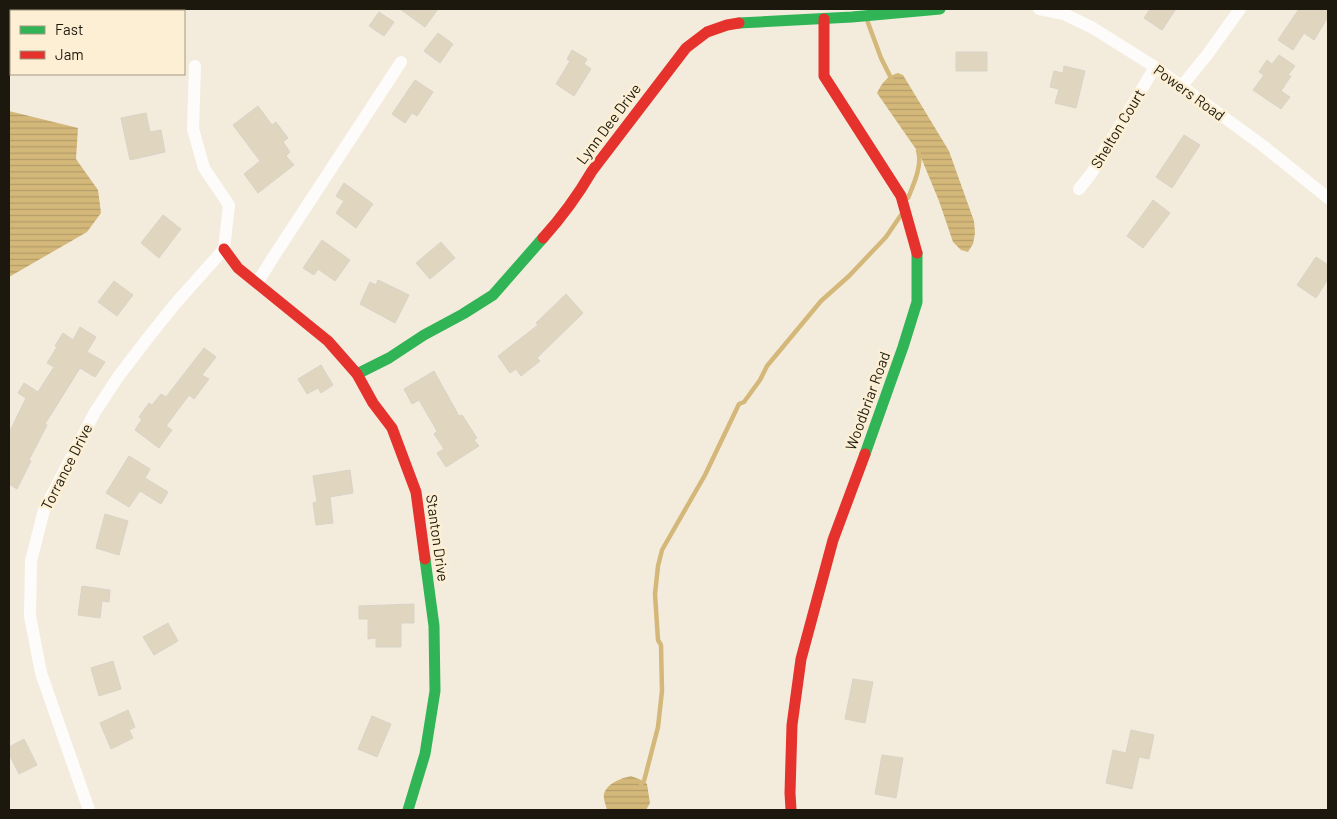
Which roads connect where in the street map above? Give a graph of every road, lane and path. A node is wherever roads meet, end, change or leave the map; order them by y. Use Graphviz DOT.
graph roads {
  1 [pos="937,9"];
  2 [pos="1039,9"];
  3 [pos="1240,9"];
  4 [pos="824,19"];
  5 [pos="401,62"];
  6 [pos="195,66"];
  7 [pos="1155,67"];
  8 [pos="1181,87"];
  9 [pos="1079,189"];
  10 [pos="1328,198"];
  11 [pos="224,249"];
  12 [pos="257,283"];
  13 [pos="357,374"];
  14 [pos="89,810"];
  15 [pos="408,810"];
  16 [pos="791,810"];
  1 -- 4 [label="street, Lynn Dee Drive"];
  2 -- 7 [label="street, Powers Road"];
  3 -- 8 [label="street"];
  4 -- 13 [label="street, Lynn Dee Drive"];
  4 -- 16 [label="street, Woodbriar Road"];
  5 -- 12 [label="street"];
  6 -- 11 [label="street"];
  7 -- 8 [label="street, Powers Road"];
  7 -- 9 [label="street, Shelton Court"];
  8 -- 10 [label="street, Powers Road"];
  11 -- 12 [label="street, Stanton Drive"];
  11 -- 14 [label="street, Torrance Drive"];
  12 -- 13 [label="street, Stanton Drive"];
  13 -- 15 [label="street, Stanton Drive"];
}
